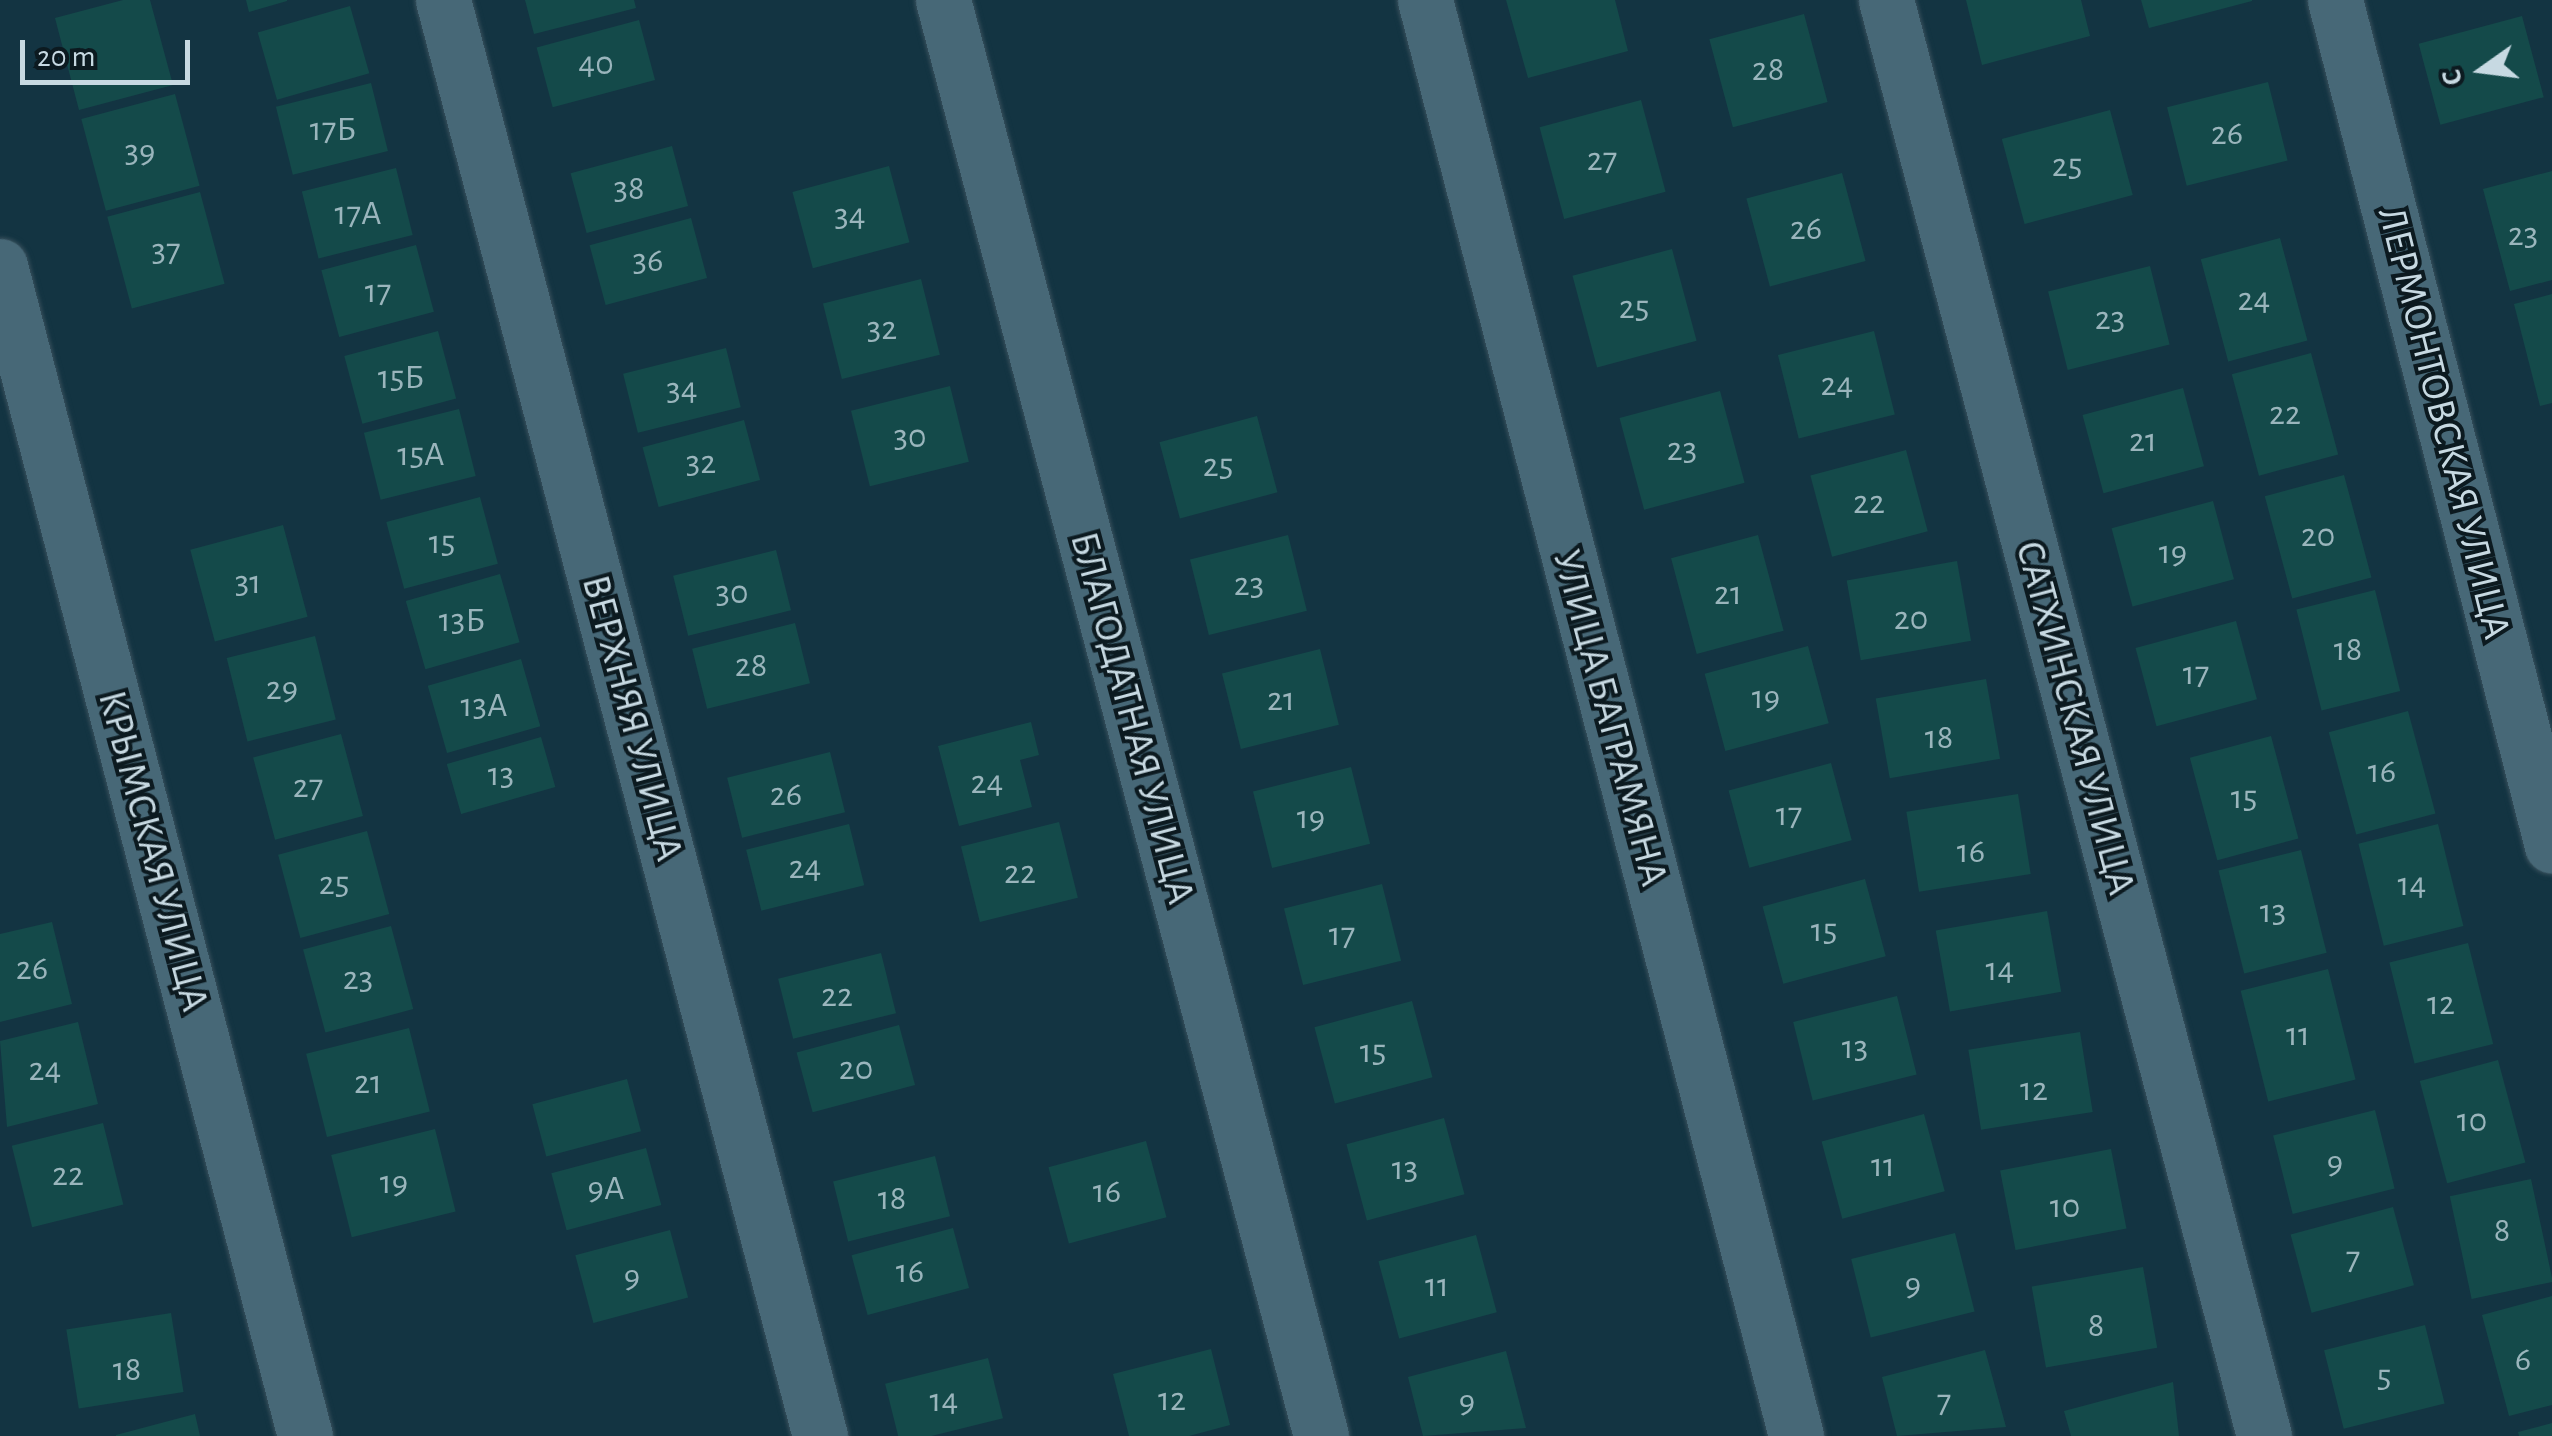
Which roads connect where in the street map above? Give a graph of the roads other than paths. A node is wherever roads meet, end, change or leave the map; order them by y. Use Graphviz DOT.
graph roads {
  1 [pos="443,0"];
  2 [pos="944,0"];
  3 [pos="1424,0"];
  4 [pos="1886,0"];
  5 [pos="2335,0"];
  6 [pos="0,266"];
  7 [pos="2552,846"];
  8 [pos="305,1436"];
  9 [pos="820,1436"];
  10 [pos="1320,1436"];
  11 [pos="1796,1436"];
  12 [pos="2264,1436"];
  1 -- 9 [label="street, ВЕРХНЯЯ УЛИЦА"];
  2 -- 10 [label="street, БЛАГОДАТНАЯ УЛИЦА"];
  3 -- 11 [label="street, УЛИЦА БАГРАМЯНА"];
  4 -- 12 [label="street, САТХИНСКАЯ УЛИЦА"];
  5 -- 7 [label="street, ЛЕРМОНТОВСКАЯ УЛИЦА"];
  6 -- 8 [label="street, КРЫМСКАЯ УЛИЦА"];
}
